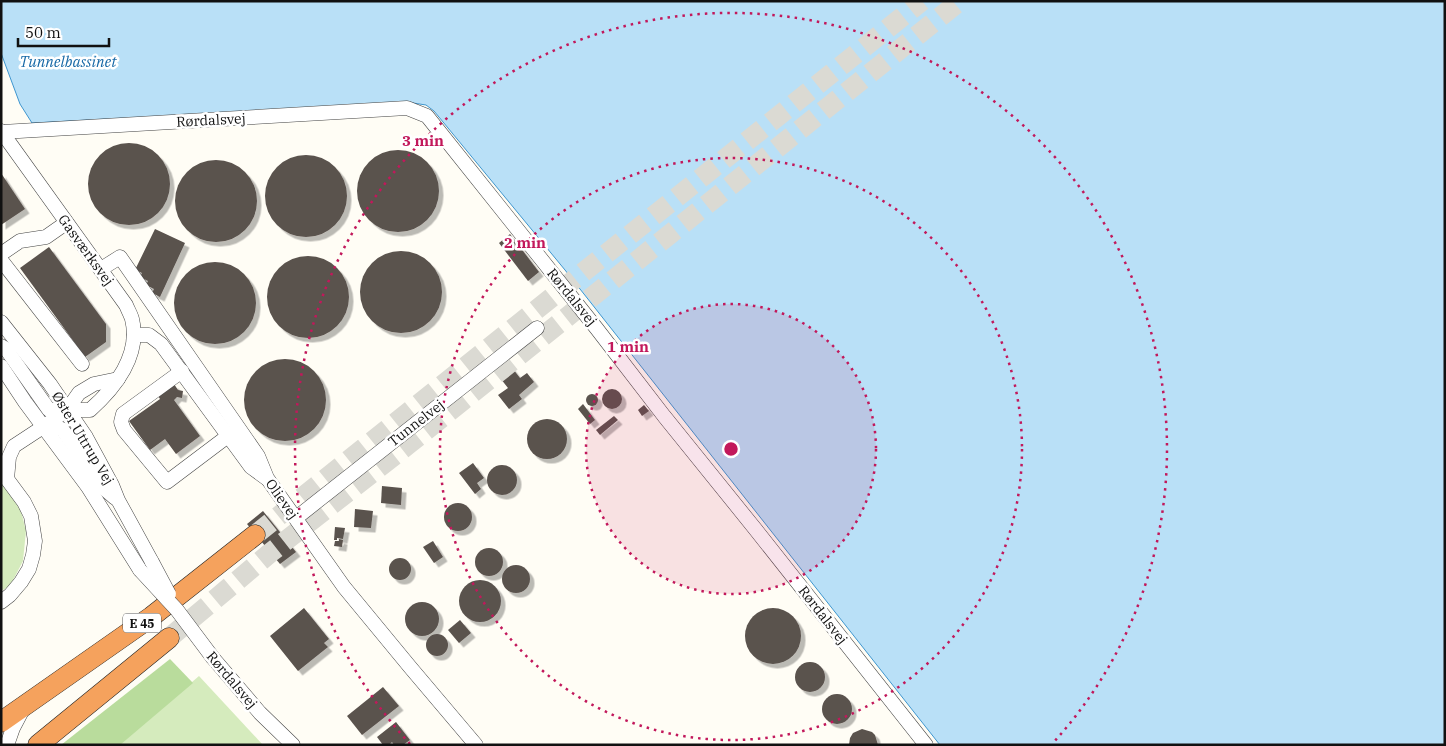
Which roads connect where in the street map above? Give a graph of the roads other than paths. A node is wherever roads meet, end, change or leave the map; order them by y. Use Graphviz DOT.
graph roads {
  1 [pos="2,131"];
  2 [pos="66,223"];
  3 [pos="1,254"];
  4 [pos="1,260"];
  5 [pos="101,270"];
  6 [pos="1,322"];
  7 [pos="537,328"];
  8 [pos="134,335"];
  9 [pos="1,346"];
  10 [pos="82,364"];
  11 [pos="1,366"];
  12 [pos="182,371"];
  13 [pos="118,379"];
  14 [pos="67,410"];
  15 [pos="44,427"];
  16 [pos="228,436"];
  17 [pos="7,446"];
  18 [pos="4,476"];
  19 [pos="267,478"];
  20 [pos="118,500"];
  21 [pos="296,518"];
  22 [pos="256,535"];
  23 [pos="152,562"];
  24 [pos="140,570"];
  25 [pos="1,602"];
  26 [pos="177,610"];
  27 [pos="169,638"];
  28 [pos="25,706"];
  29 [pos="1,718"];
  30 [pos="1,722"];
  31 [pos="925,744"];
  32 [pos="7,745"];
  33 [pos="38,745"];
  34 [pos="292,745"];
  35 [pos="476,745"];
  1 -- 2 [label="street, Gasværksvej"];
  1 -- 31 [label="street, Rørdalsvej"];
  2 -- 3 [label="street"];
  2 -- 5 [label="street, Gasværksvej"];
  4 -- 10 [label="street"];
  5 -- 8 [label="street, Gasværksvej"];
  5 -- 19 [label="street, Olievej"];
  6 -- 14 [label="street, Øster Uttrup Vej"];
  7 -- 21 [label="street, Tunnelvej"];
  8 -- 12 [label="street"];
  8 -- 13 [label="street, Gasværksvej"];
  9 -- 14 [label="street, Gasværksvej"];
  11 -- 15 [label="street, Øster Uttrup Vej"];
  12 -- 16 [label="street"];
  12 -- 16 [label="street"];
  13 -- 14 [label="street"];
  13 -- 14 [label="street, Gasværksvej"];
  14 -- 15 [label="street"];
  14 -- 20 [label="street, Øster Uttrup Vej"];
  15 -- 17 [label="street"];
  15 -- 20 [label="street"];
  15 -- 24 [label="street, Øster Uttrup Vej"];
  16 -- 19 [label="street"];
  17 -- 18 [label="street"];
  18 -- 25 [label="street"];
  19 -- 21 [label="street, Olievej"];
  20 -- 23 [label="street, Øster Uttrup Vej"];
  21 -- 35 [label="street, Olievej"];
  22 -- 28 [label="highway, E 45"];
  23 -- 26 [label="street, Rørdalsvej, bridge"];
  24 -- 26 [label="street, Rørdalsvej, bridge"];
  26 -- 34 [label="street, Rørdalsvej, bridge"];
  27 -- 33 [label="highway, E 45"];
  28 -- 29 [label="highway"];
  28 -- 30 [label="highway, E 45"];
  28 -- 32 [label="street"];
}
